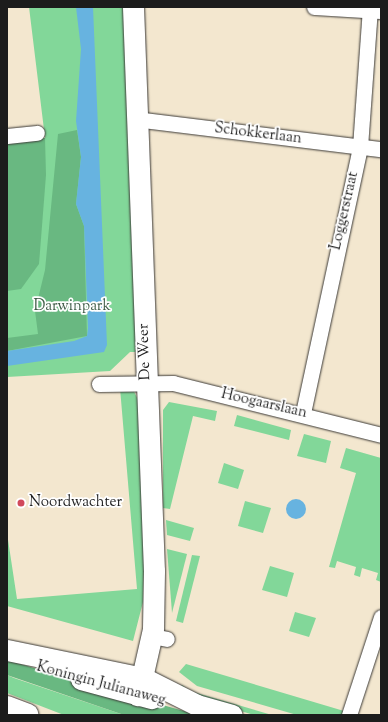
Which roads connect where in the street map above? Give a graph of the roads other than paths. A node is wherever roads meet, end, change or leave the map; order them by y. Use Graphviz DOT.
graph roads {
  1 [pos="133,7"];
  2 [pos="314,7"];
  3 [pos="374,10"];
  4 [pos="135,119"];
  5 [pos="37,133"];
  6 [pos="7,136"];
  7 [pos="360,147"];
  8 [pos="381,149"];
  9 [pos="146,383"];
  10 [pos="99,384"];
  11 [pos="303,413"];
  12 [pos="381,434"];
  13 [pos="381,617"];
  14 [pos="7,650"];
  15 [pos="7,654"];
  16 [pos="141,687"];
  17 [pos="7,707"];
  18 [pos="28,715"];
  19 [pos="232,715"];
  20 [pos="349,715"];
  1 -- 4 [label="street, De Weer"];
  2 -- 3 [label="street"];
  3 -- 7 [label="street, Loggerstraat"];
  4 -- 7 [label="street, Schokkerlaan"];
  4 -- 9 [label="street, De Weer"];
  5 -- 6 [label="street"];
  7 -- 8 [label="street, Schokkerlaan"];
  7 -- 11 [label="street, Loggerstraat"];
  9 -- 10 [label="street, Hoogaarslaan"];
  9 -- 11 [label="street, Hoogaarslaan"];
  9 -- 16 [label="street, De Weer"];
  11 -- 12 [label="street, Hoogaarslaan"];
  13 -- 20 [label="street"];
  14 -- 16 [label="street, Koningin Julianaweg"];
  15 -- 16 [label="street, Koningin Julianaweg"];
  16 -- 19 [label="street, Koningin Julianaweg"];
  17 -- 18 [label="highway"];
}
